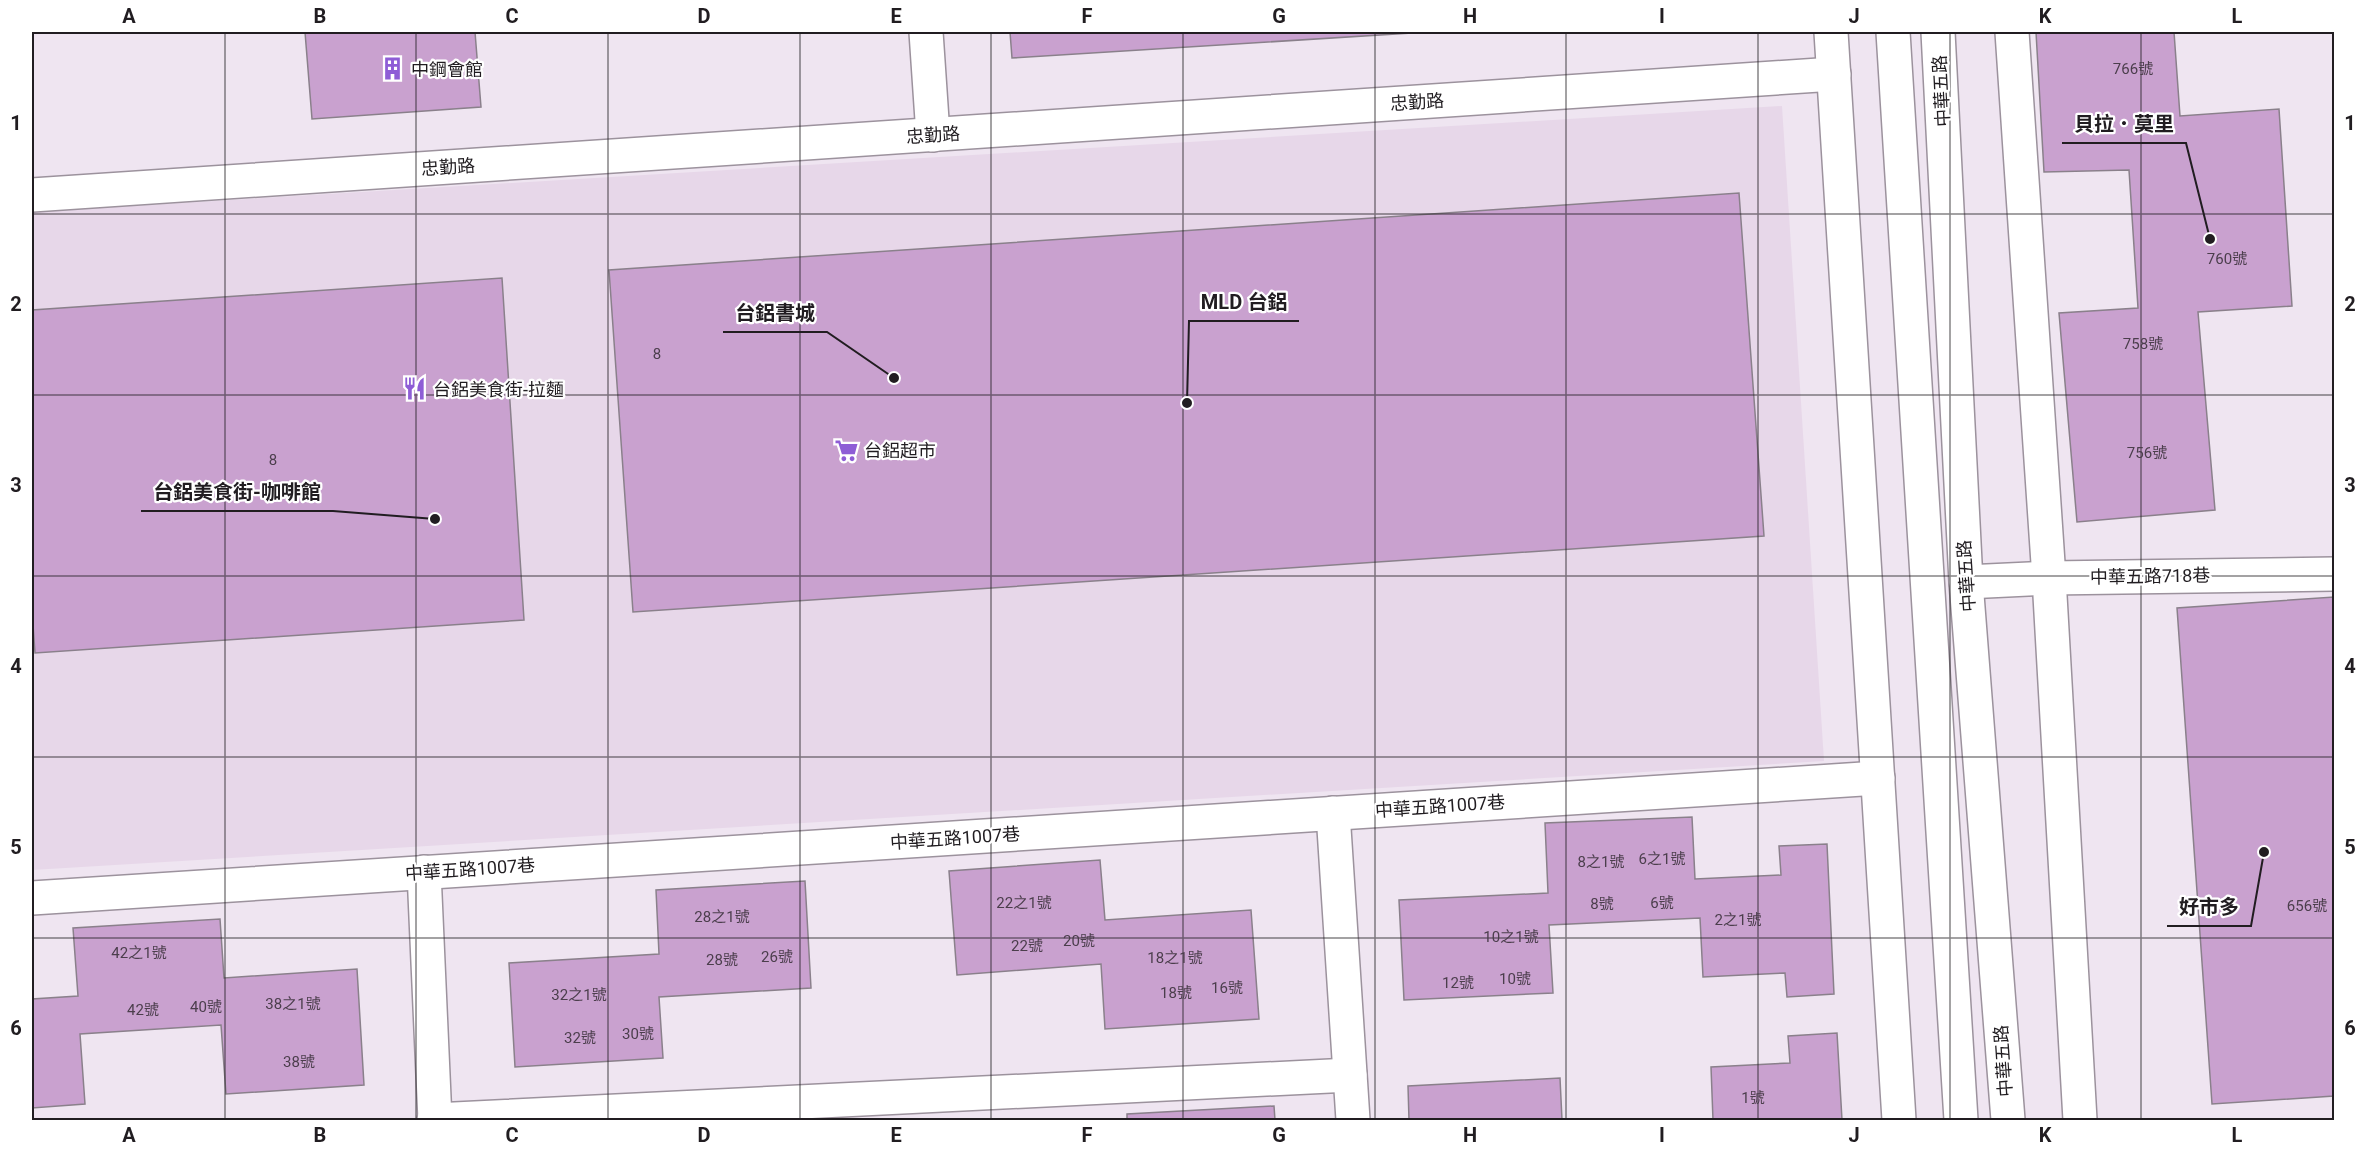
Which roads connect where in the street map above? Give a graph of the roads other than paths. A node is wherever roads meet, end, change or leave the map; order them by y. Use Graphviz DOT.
graph roads {
  1 [pos="926,32"];
  2 [pos="1831,32"];
  3 [pos="1893,32"];
  4 [pos="1938,32"];
  5 [pos="2012,32"];
  6 [pos="1834,74"];
  7 [pos="933,135"];
  8 [pos="32,195"];
  9 [pos="2334,574"];
  10 [pos="2049,578"];
  11 [pos="1966,582"];
  12 [pos="1878,778"];
  13 [pos="1334,813"];
  14 [pos="424,873"];
  15 [pos="32,898"];
  16 [pos="1350,1075"];
  17 [pos="435,1120"];
  18 [pos="1353,1120"];
  19 [pos="1899,1120"];
  20 [pos="1961,1120"];
  21 [pos="2008,1120"];
  22 [pos="2080,1120"];
  1 -- 7 [label="street"];
  2 -- 6 [label="street"];
  3 -- 20 [label="street"];
  4 -- 11 [label="street, 中華五路"];
  5 -- 10 [label="street"];
  6 -- 7 [label="street, 忠勤路"];
  6 -- 12 [label="street"];
  7 -- 8 [label="street, 忠勤路"];
  9 -- 10 [label="street, 中華五路718巷"];
  10 -- 11 [label="street, 中華五路718巷"];
  10 -- 22 [label="street"];
  11 -- 21 [label="street, 中華五路"];
  12 -- 13 [label="street, 中華五路1007巷"];
  12 -- 19 [label="street"];
  13 -- 14 [label="street, 中華五路1007巷"];
  13 -- 16 [label="street"];
  14 -- 15 [label="street, 中華五路1007巷"];
  14 -- 17 [label="street"];
  16 -- 17 [label="street"];
  16 -- 18 [label="street"];
}
